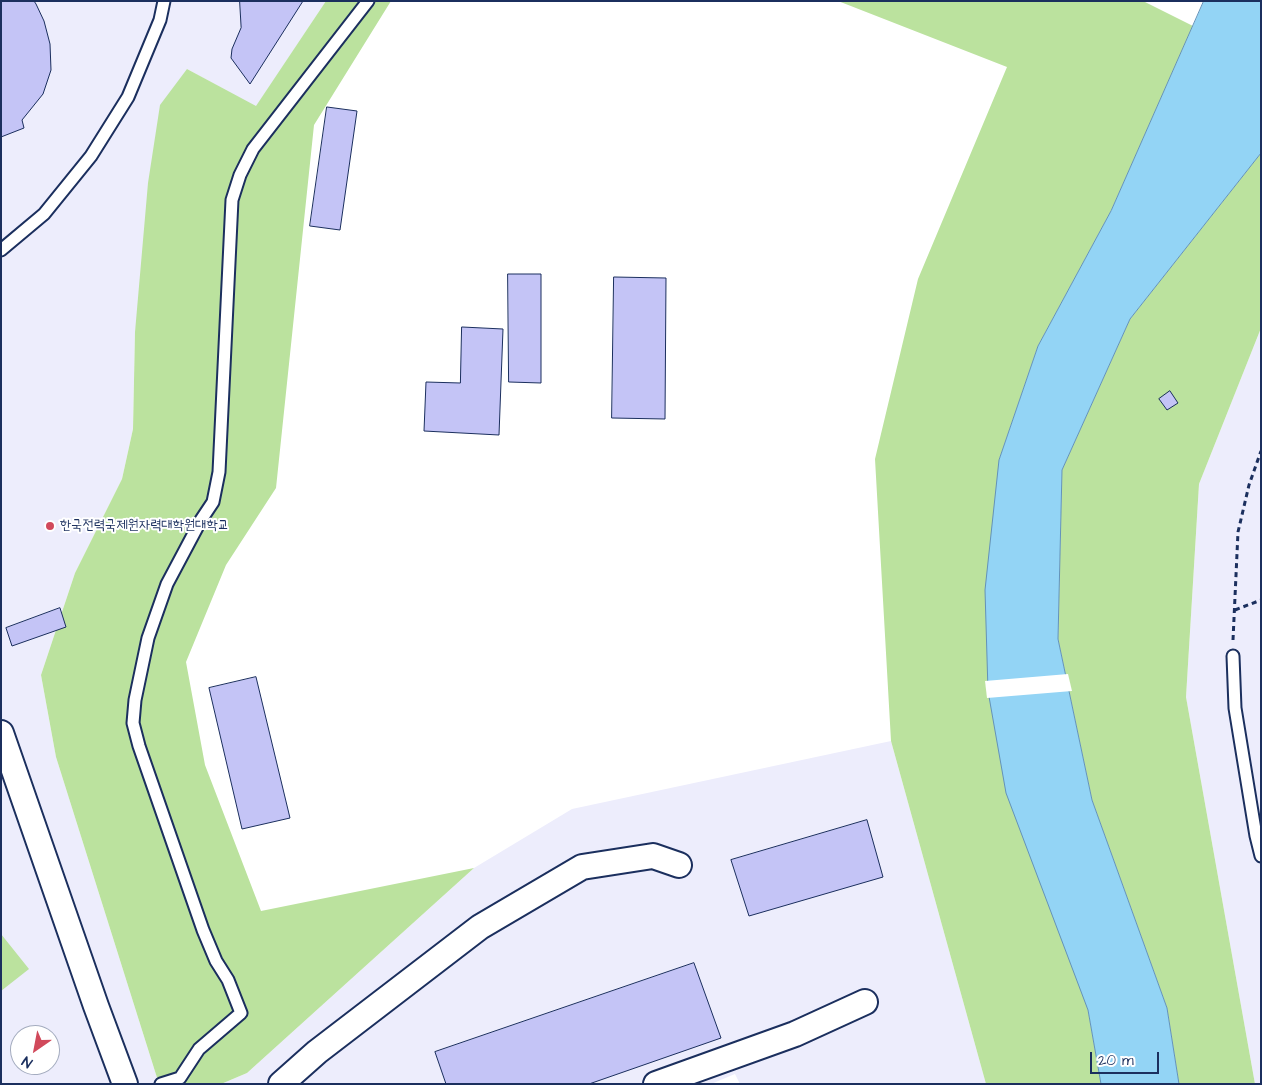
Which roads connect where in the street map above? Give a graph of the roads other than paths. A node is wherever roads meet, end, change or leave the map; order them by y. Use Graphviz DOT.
graph roads {
  1 [pos="164,1"];
  2 [pos="368,1"];
  3 [pos="1,250"];
  4 [pos="1233,656"];
  5 [pos="1,733"];
  6 [pos="1261,856"];
  7 [pos="680,866"];
  8 [pos="865,1002"];
  9 [pos="125,1084"];
  10 [pos="161,1084"];
  11 [pos="281,1084"];
  12 [pos="656,1084"];
  1 -- 3 [label="lane"];
  2 -- 10 [label="lane"];
  4 -- 6 [label="lane"];
  5 -- 9 [label="street"];
  7 -- 11 [label="street"];
  8 -- 12 [label="street"];
}
